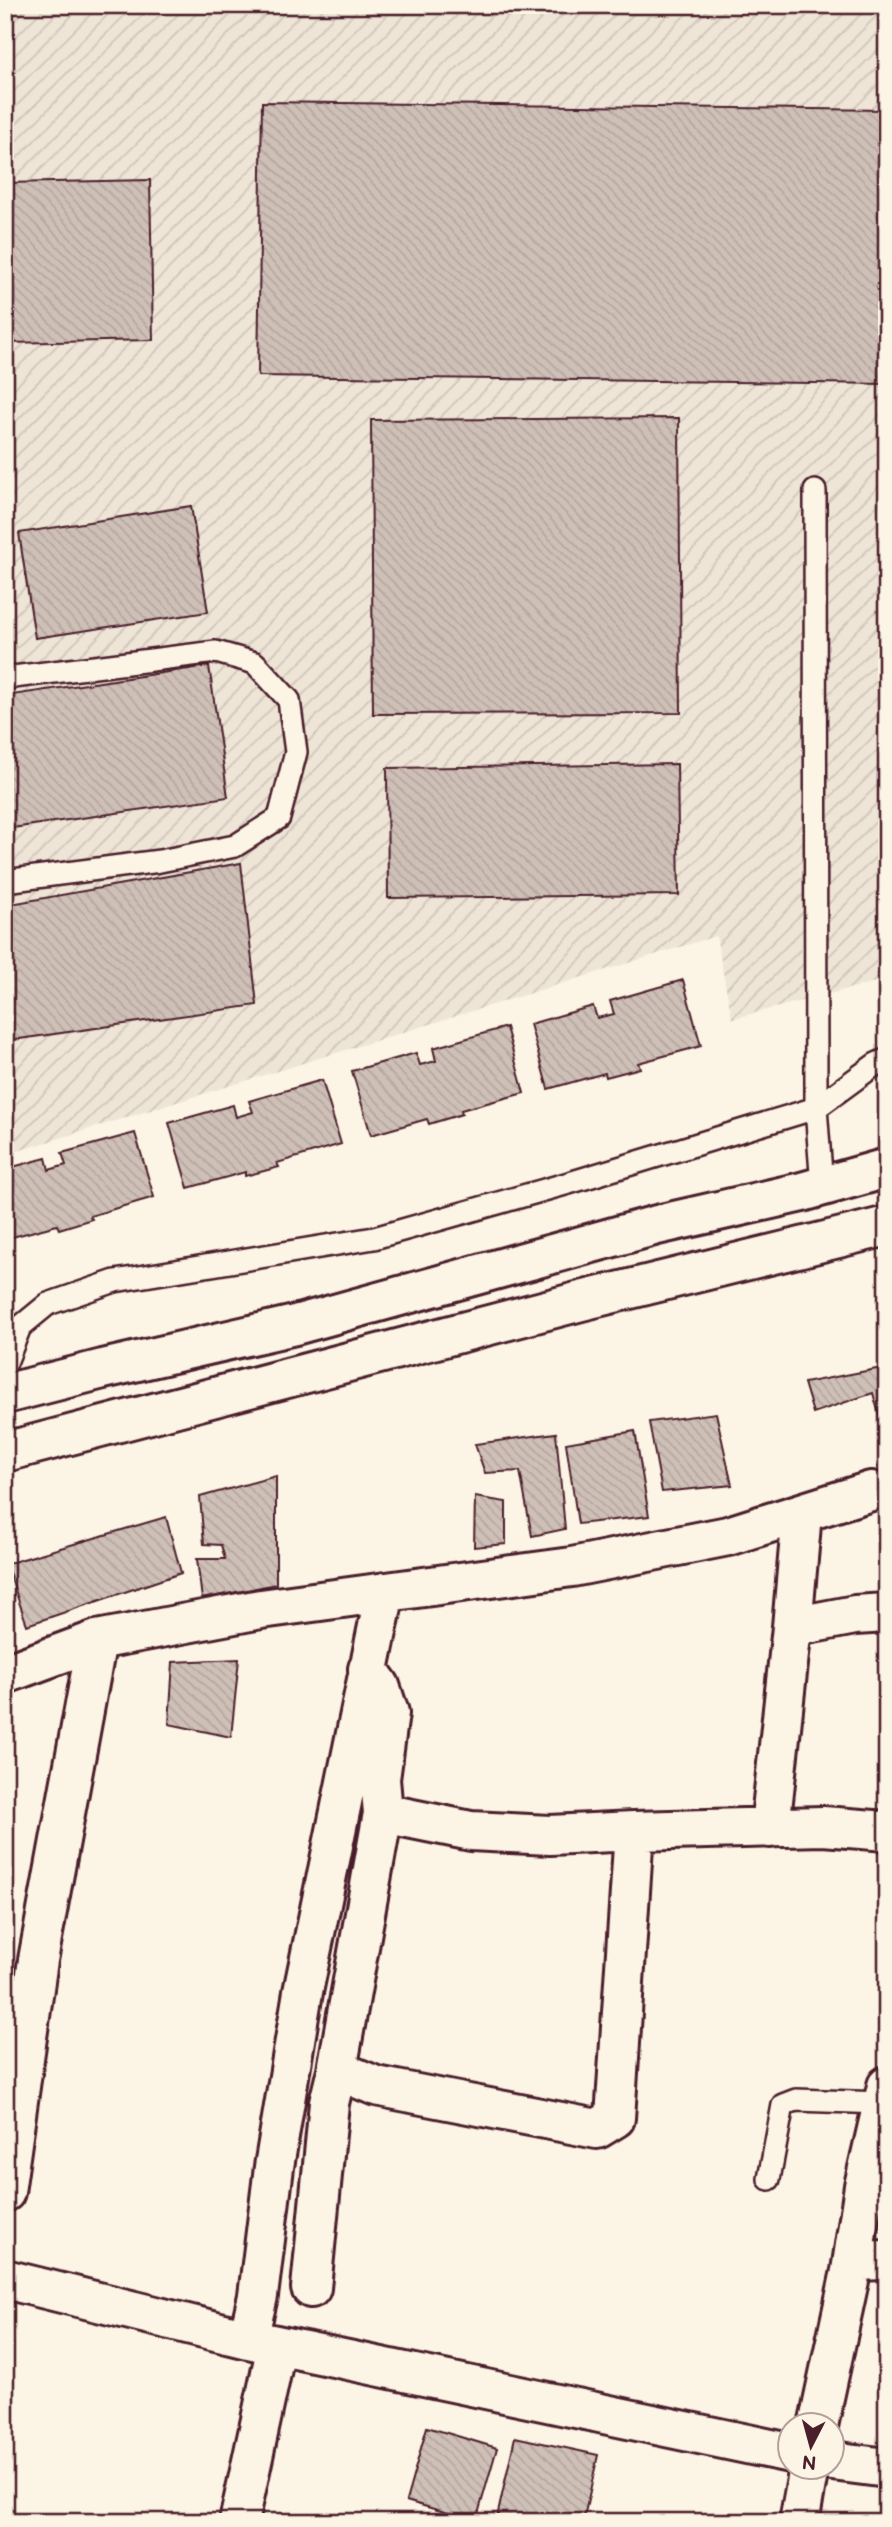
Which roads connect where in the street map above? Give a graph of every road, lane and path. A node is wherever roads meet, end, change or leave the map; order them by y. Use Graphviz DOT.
graph roads {
  1 [pos="815,491"];
  2 [pos="5,678"];
  3 [pos="5,881"];
  4 [pos="887,1059"];
  5 [pos="816,1108"];
  6 [pos="887,1168"];
  7 [pos="822,1186"];
  8 [pos="887,1226"];
  9 [pos="5,1365"];
  10 [pos="5,1394"];
  11 [pos="5,1452"];
  12 [pos="871,1491"];
  13 [pos="802,1513"];
  14 [pos="385,1592"];
  15 [pos="887,1613"];
  16 [pos="792,1628"];
  17 [pos="97,1640"];
  18 [pos="368,1669"];
  19 [pos="5,1674"];
  20 [pos="383,1813"];
  21 [pos="770,1828"];
  22 [pos="634,1831"];
  23 [pos="887,1831"];
  24 [pos="337,2070"];
  25 [pos="883,2108"];
  26 [pos="769,2179"];
  27 [pos="5,2192"];
  28 [pos="870,2261"];
  29 [pos="5,2280"];
  30 [pos="311,2288"];
  31 [pos="262,2342"];
  32 [pos="822,2412"];
  33 [pos="776,2451"];
  34 [pos="846,2463"];
  35 [pos="887,2469"];
  36 [pos="806,2482"];
  37 [pos="239,2522"];
  38 [pos="799,2522"];
  1 -- 5 [label="lane"];
  2 -- 3 [label="lane"];
  4 -- 5 [label="lane"];
  5 -- 7 [label="lane"];
  5 -- 9 [label="lane"];
  6 -- 7 [label="street"];
  7 -- 10 [label="street"];
  8 -- 11 [label="street"];
  12 -- 13 [label="street"];
  13 -- 14 [label="street"];
  13 -- 16 [label="street"];
  14 -- 17 [label="street"];
  14 -- 18 [label="street"];
  15 -- 16 [label="street"];
  16 -- 21 [label="street"];
  17 -- 19 [label="street"];
  17 -- 27 [label="street"];
  18 -- 20 [label="street"];
  18 -- 31 [label="street"];
  20 -- 22 [label="street"];
  20 -- 24 [label="street"];
  21 -- 22 [label="street"];
  21 -- 23 [label="street"];
  22 -- 24 [label="street"];
  24 -- 30 [label="street"];
  25 -- 26 [label="lane"];
  25 -- 28 [label="street"];
  28 -- 32 [label="street"];
  29 -- 31 [label="street"];
  31 -- 33 [label="street"];
  31 -- 37 [label="street"];
  34 -- 35 [label="street"];
  36 -- 38 [label="street"];
}
